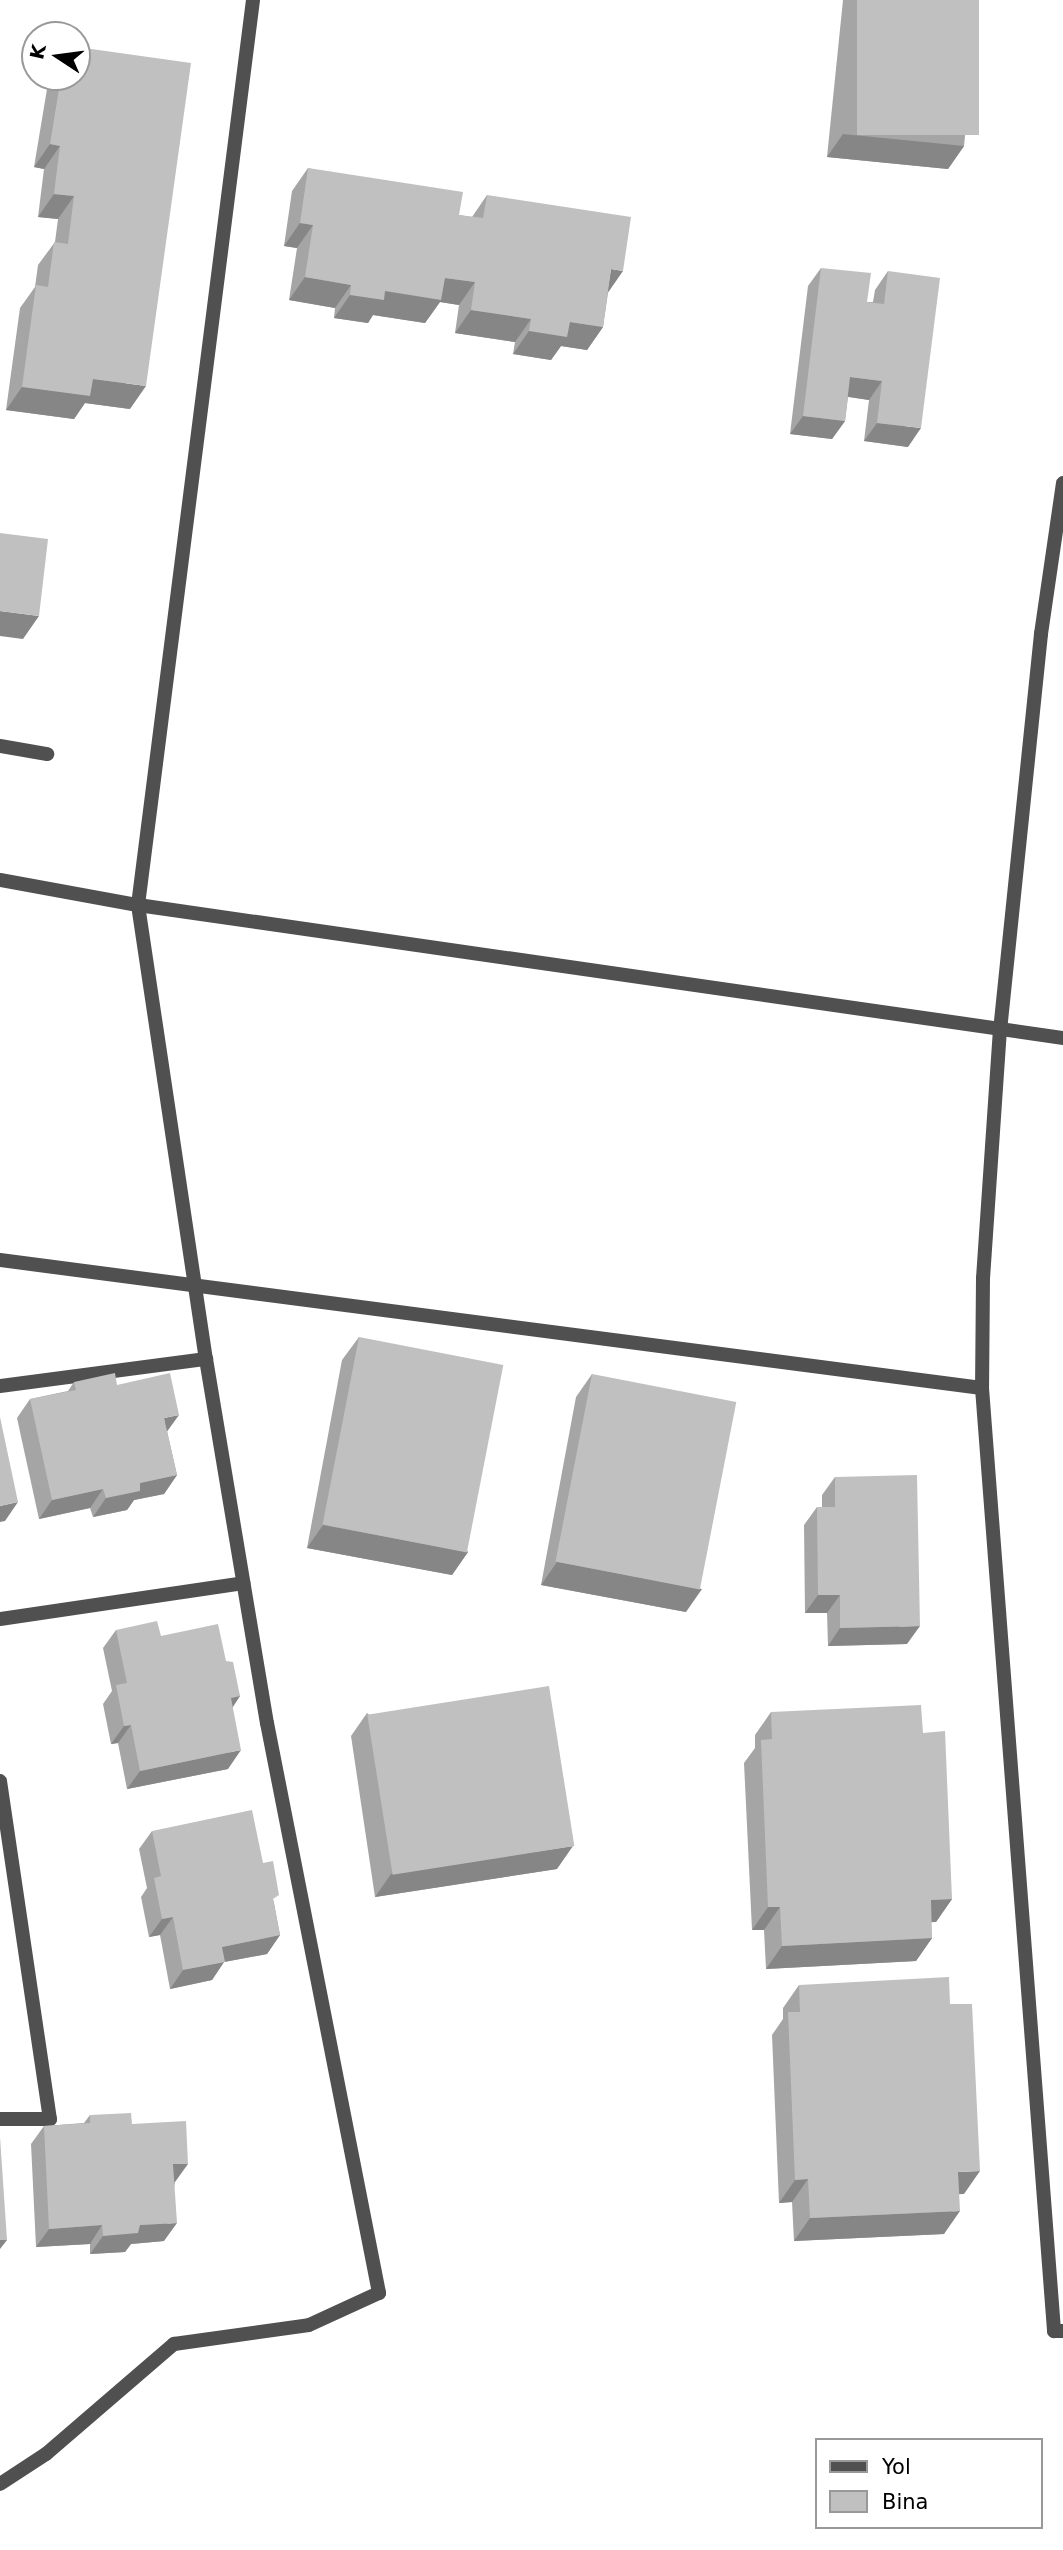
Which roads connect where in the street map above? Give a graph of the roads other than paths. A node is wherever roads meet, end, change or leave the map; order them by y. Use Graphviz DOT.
graph roads {
  1 [pos="253,0"];
  2 [pos="1063,483"];
  3 [pos="0,746"];
  4 [pos="47,754"];
  5 [pos="0,880"];
  6 [pos="138,905"];
  7 [pos="1000,1029"];
  8 [pos="1063,1038"];
  9 [pos="0,1261"];
  10 [pos="197,1288"];
  11 [pos="206,1359"];
  12 [pos="0,1386"];
  13 [pos="982,1388"];
  14 [pos="243,1583"];
  15 [pos="0,1619"];
  16 [pos="0,1781"];
  17 [pos="6,1867"];
  18 [pos="0,2119"];
  19 [pos="1063,2331"];
  20 [pos="0,2484"];
  1 -- 6 [label="street"];
  2 -- 7 [label="street"];
  3 -- 4 [label="street"];
  5 -- 6 [label="street"];
  6 -- 7 [label="street"];
  6 -- 10 [label="street"];
  7 -- 8 [label="street"];
  7 -- 13 [label="street"];
  9 -- 10 [label="street"];
  10 -- 11 [label="street"];
  10 -- 13 [label="street"];
  11 -- 12 [label="street"];
  11 -- 14 [label="street"];
  13 -- 19 [label="street"];
  14 -- 15 [label="street"];
  14 -- 20 [label="street"];
  16 -- 17 [label="street"];
  17 -- 18 [label="street"];
}
